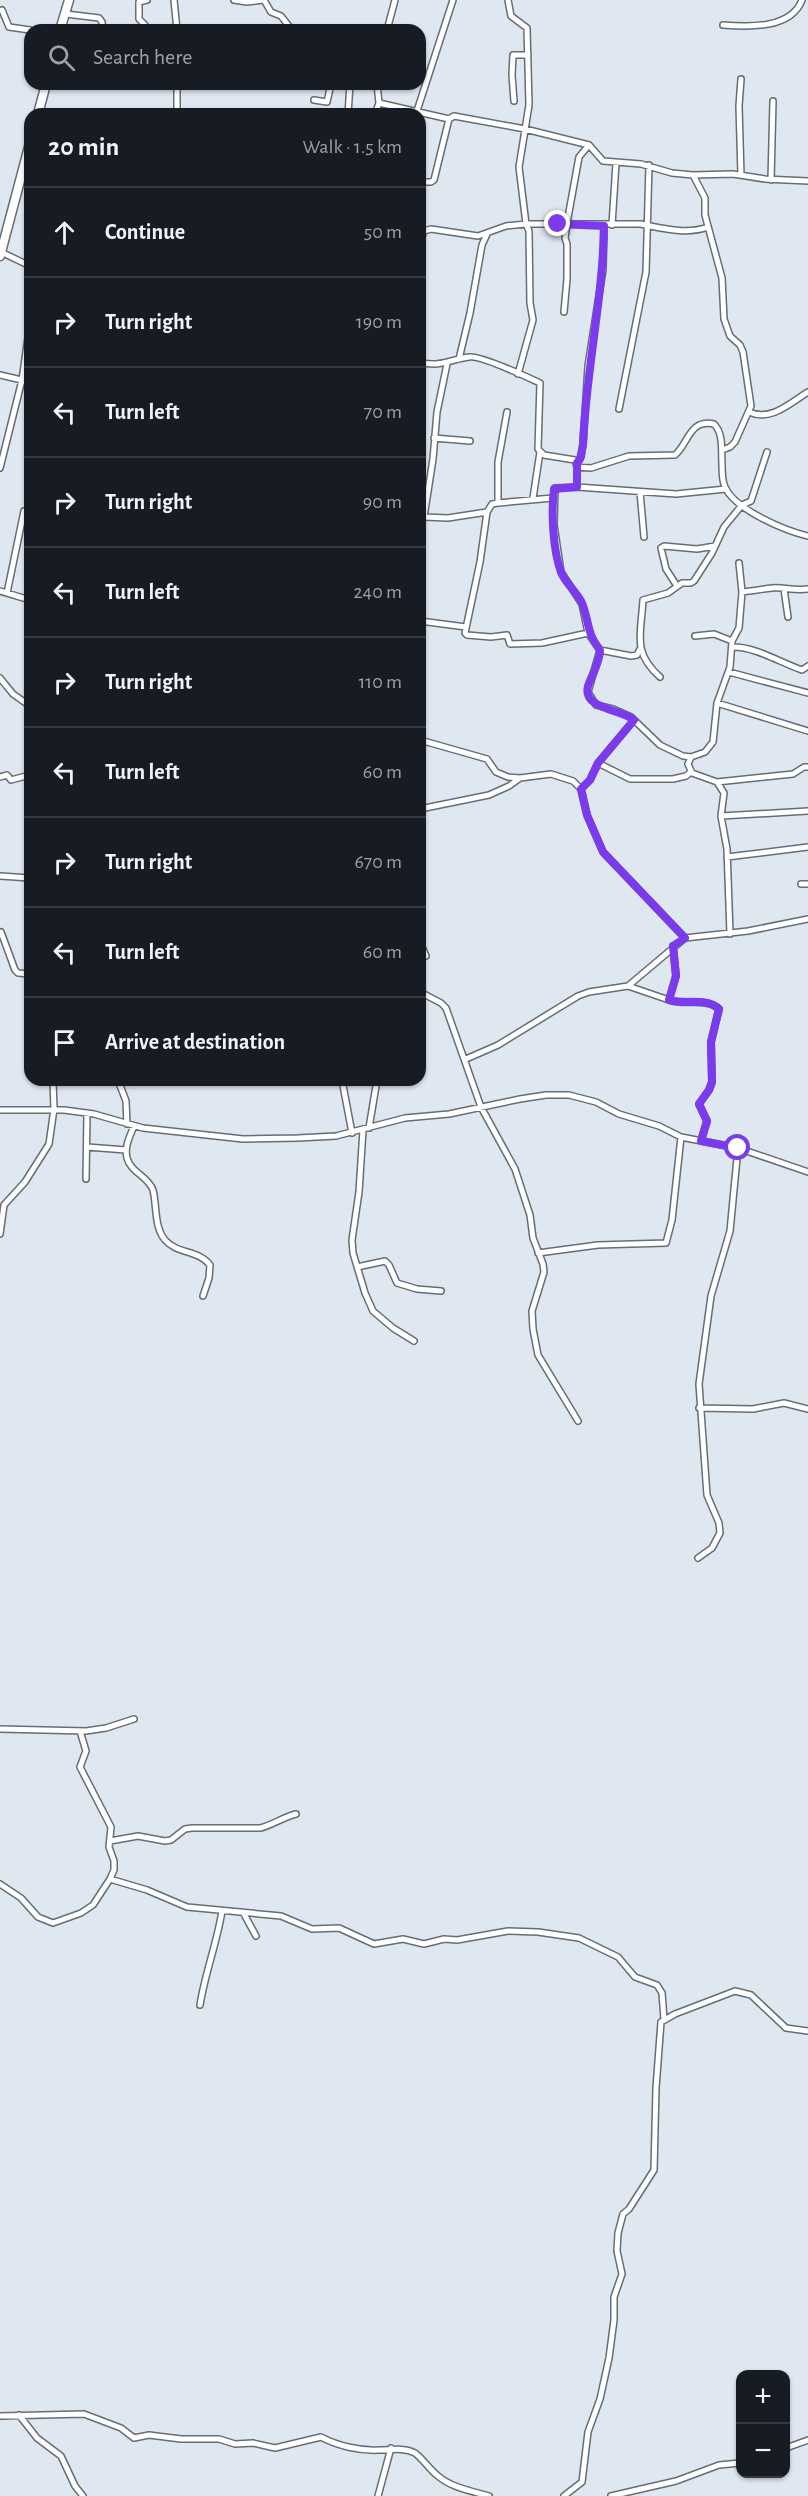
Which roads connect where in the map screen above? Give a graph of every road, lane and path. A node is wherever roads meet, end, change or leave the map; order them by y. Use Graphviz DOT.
graph roads {
  1 [pos="69,0"];
  2 [pos="147,0"];
  3 [pos="174,0"];
  4 [pos="234,0"];
  5 [pos="263,0"];
  6 [pos="394,0"];
  7 [pos="453,0"];
  8 [pos="508,0"];
  9 [pos="802,0"];
  10 [pos="2,10"];
  11 [pos="66,14"];
  12 [pos="62,24"];
  13 [pos="102,24"];
  14 [pos="142,24"];
  15 [pos="176,24"];
  16 [pos="287,24"];
  17 [pos="388,24"];
  18 [pos="723,25"];
  19 [pos="24,29"];
  20 [pos="528,55"];
  21 [pos="741,79"];
  22 [pos="426,85"];
  23 [pos="44,90"];
  24 [pos="177,90"];
  25 [pos="330,90"];
  26 [pos="350,90"];
  27 [pos="378,90"];
  28 [pos="424,90"];
  29 [pos="314,100"];
  30 [pos="514,101"];
  31 [pos="772,101"];
  32 [pos="379,103"];
  33 [pos="40,108"];
  34 [pos="177,108"];
  35 [pos="348,108"];
  36 [pos="377,108"];
  37 [pos="398,108"];
  38 [pos="419,108"];
  39 [pos="426,115"];
  40 [pos="449,119"];
  41 [pos="525,129"];
  42 [pos="589,145"];
  43 [pos="616,163"];
  44 [pos="650,165"];
  45 [pos="24,172"];
  46 [pos="693,175"];
  47 [pos="741,175"];
  48 [pos="771,180"];
  49 [pos="808,181"];
  50 [pos="426,182"];
  51 [pos="526,224"];
  52 [pos="567,224"];
  53 [pos="612,225"];
  54 [pos="604,226"];
  55 [pos="648,226"];
  56 [pos="708,227"];
  57 [pos="426,230"];
  58 [pos="487,234"];
  59 [pos="1,254"];
  60 [pos="24,264"];
  61 [pos="564,312"];
  62 [pos="459,358"];
  63 [pos="426,364"];
  64 [pos="447,364"];
  65 [pos="24,366"];
  66 [pos="518,374"];
  67 [pos="0,375"];
  68 [pos="22,380"];
  69 [pos="808,392"];
  70 [pos="619,409"];
  71 [pos="507,412"];
  72 [pos="749,412"];
  73 [pos="434,438"];
  74 [pos="470,441"];
  75 [pos="722,450"];
  76 [pos="540,452"];
  77 [pos="767,452"];
  78 [pos="577,465"];
  79 [pos="0,468"];
  80 [pos="577,487"];
  81 [pos="726,489"];
  82 [pos="640,492"];
  83 [pos="533,498"];
  84 [pos="553,498"];
  85 [pos="426,502"];
  86 [pos="498,503"];
  87 [pos="742,505"];
  88 [pos="24,511"];
  89 [pos="487,512"];
  90 [pos="426,518"];
  91 [pos="644,537"];
  92 [pos="808,537"];
  93 [pos="715,546"];
  94 [pos="739,563"];
  95 [pos="677,586"];
  96 [pos="784,589"];
  97 [pos="808,589"];
  98 [pos="0,591"];
  99 [pos="742,592"];
  100 [pos="7,593"];
  101 [pos="24,598"];
  102 [pos="788,616"];
  103 [pos="426,622"];
  104 [pos="466,627"];
  105 [pos="588,633"];
  106 [pos="695,636"];
  107 [pos="733,644"];
  108 [pos="640,649"];
  109 [pos="600,650"];
  110 [pos="808,666"];
  111 [pos="729,672"];
  112 [pos="660,677"];
  113 [pos="0,678"];
  114 [pos="808,693"];
  115 [pos="24,702"];
  116 [pos="717,703"];
  117 [pos="634,720"];
  118 [pos="808,731"];
  119 [pos="426,742"];
  120 [pos="683,756"];
  121 [pos="692,757"];
  122 [pos="598,763"];
  123 [pos="688,764"];
  124 [pos="808,767"];
  125 [pos="691,772"];
  126 [pos="0,777"];
  127 [pos="24,777"];
  128 [pos="520,778"];
  129 [pos="717,782"];
  130 [pos="581,789"];
  131 [pos="426,808"];
  132 [pos="808,811"];
  133 [pos="722,816"];
  134 [pos="808,847"];
  135 [pos="727,857"];
  136 [pos="0,876"];
  137 [pos="24,878"];
  138 [pos="801,884"];
  139 [pos="808,884"];
  140 [pos="808,920"];
  141 [pos="1,933"];
  142 [pos="730,934"];
  143 [pos="685,938"];
  144 [pos="673,946"];
  145 [pos="24,974"];
  146 [pos="628,986"];
  147 [pos="426,995"];
  148 [pos="669,1000"];
  149 [pos="465,1059"];
  150 [pos="53,1086"];
  151 [pos="120,1086"];
  152 [pos="343,1086"];
  153 [pos="376,1086"];
  154 [pos="481,1107"];
  155 [pos="54,1109"];
  156 [pos="0,1110"];
  157 [pos="87,1113"];
  158 [pos="127,1124"];
  159 [pos="134,1126"];
  160 [pos="366,1129"];
  161 [pos="352,1133"];
  162 [pos="681,1137"];
  163 [pos="701,1141"];
  164 [pos="87,1147"];
  165 [pos="738,1148"];
  166 [pos="126,1150"];
  167 [pos="808,1172"];
  168 [pos="86,1179"];
  169 [pos="0,1234"];
  170 [pos="538,1253"];
  171 [pos="357,1267"];
  172 [pos="441,1291"];
  173 [pos="203,1296"];
  174 [pos="414,1341"];
  175 [pos="699,1408"];
  176 [pos="808,1408"];
  177 [pos="578,1421"];
  178 [pos="698,1558"];
  179 [pos="134,1719"];
  180 [pos="0,1729"];
  181 [pos="80,1731"];
  182 [pos="296,1814"];
  183 [pos="110,1841"];
  184 [pos="110,1879"];
  185 [pos="0,1884"];
  186 [pos="222,1911"];
  187 [pos="244,1914"];
  188 [pos="256,1936"];
  189 [pos="200,2005"];
  190 [pos="664,2019"];
  191 [pos="808,2031"];
  192 [pos="18,2415"];
  193 [pos="0,2416"];
  194 [pos="808,2440"];
  195 [pos="790,2447"];
  196 [pos="391,2448"];
  197 [pos="736,2463"];
  198 [pos="83,2496"];
  199 [pos="378,2496"];
  200 [pos="489,2496"];
  201 [pos="564,2496"];
  202 [pos="611,2496"];
  1 -- 11 [label="highway"];
  2 -- 14 [label="street"];
  3 -- 15 [label="street"];
  4 -- 5 [label="street"];
  5 -- 16 [label="street"];
  6 -- 17 [label="street"];
  7 -- 22 [label="street"];
  8 -- 20 [label="street"];
  9 -- 18 [label="street"];
  10 -- 19 [label="street"];
  11 -- 12 [label="highway"];
  11 -- 13 [label="street"];
  20 -- 30 [label="street"];
  20 -- 41 [label="street"];
  21 -- 47 [label="street"];
  23 -- 33 [label="highway"];
  24 -- 34 [label="street"];
  25 -- 29 [label="street"];
  26 -- 35 [label="street"];
  27 -- 32 [label="street"];
  28 -- 38 [label="street"];
  31 -- 48 [label="street"];
  32 -- 36 [label="street"];
  32 -- 37 [label="street"];
  39 -- 40 [label="street"];
  40 -- 41 [label="street"];
  40 -- 50 [label="street"];
  41 -- 42 [label="street"];
  41 -- 51 [label="street"];
  42 -- 43 [label="street"];
  42 -- 52 [label="street"];
  43 -- 44 [label="street"];
  43 -- 53 [label="street"];
  44 -- 46 [label="street"];
  44 -- 55 [label="street"];
  45 -- 59 [label="highway"];
  46 -- 47 [label="street"];
  46 -- 56 [label="street"];
  47 -- 48 [label="street"];
  48 -- 49 [label="street"];
  51 -- 52 [label="street"];
  51 -- 58 [label="street"];
  51 -- 66 [label="street"];
  52 -- 54 [label="street"];
  52 -- 61 [label="street"];
  53 -- 54 [label="street"];
  53 -- 55 [label="street"];
  54 -- 78 [label="street"];
  55 -- 56 [label="street"];
  55 -- 70 [label="street"];
  56 -- 72 [label="street"];
  57 -- 58 [label="street"];
  58 -- 62 [label="street"];
  59 -- 60 [label="street"];
  62 -- 64 [label="street"];
  62 -- 66 [label="street"];
  63 -- 64 [label="street"];
  64 -- 73 [label="street"];
  65 -- 68 [label="street"];
  66 -- 76 [label="street"];
  67 -- 68 [label="street"];
  68 -- 79 [label="street"];
  69 -- 72 [label="street"];
  71 -- 86 [label="street"];
  72 -- 75 [label="street"];
  73 -- 74 [label="street"];
  73 -- 85 [label="street"];
  75 -- 78 [label="street"];
  75 -- 81 [label="street"];
  76 -- 78 [label="street"];
  76 -- 83 [label="street"];
  77 -- 87 [label="street"];
  78 -- 80 [label="street"];
  80 -- 82 [label="street"];
  80 -- 84 [label="street"];
  81 -- 82 [label="street"];
  81 -- 87 [label="street"];
  82 -- 91 [label="street"];
  83 -- 84 [label="street"];
  83 -- 86 [label="street"];
  84 -- 105 [label="street"];
  86 -- 89 [label="street"];
  87 -- 92 [label="street"];
  87 -- 93 [label="street"];
  88 -- 100 [label="street"];
  89 -- 90 [label="street"];
  89 -- 104 [label="street"];
  93 -- 95 [label="street"];
  93 -- 95 [label="street"];
  94 -- 99 [label="street"];
  95 -- 108 [label="street"];
  96 -- 97 [label="street"];
  96 -- 99 [label="street"];
  96 -- 102 [label="street"];
  98 -- 100 [label="street"];
  99 -- 107 [label="street"];
  100 -- 101 [label="street"];
  103 -- 104 [label="street"];
  104 -- 105 [label="street"];
  105 -- 109 [label="street"];
  106 -- 107 [label="street"];
  107 -- 110 [label="street"];
  107 -- 111 [label="street"];
  108 -- 109 [label="street"];
  108 -- 112 [label="street"];
  109 -- 117 [label="street"];
  111 -- 114 [label="street"];
  111 -- 116 [label="street"];
  113 -- 115 [label="street"];
  116 -- 118 [label="street"];
  116 -- 121 [label="street"];
  117 -- 120 [label="street"];
  117 -- 122 [label="street"];
  119 -- 128 [label="street"];
  120 -- 121 [label="street"];
  120 -- 123 [label="street"];
  121 -- 123 [label="street"];
  122 -- 125 [label="street"];
  122 -- 130 [label="street"];
  123 -- 125 [label="street"];
  124 -- 129 [label="street"];
  125 -- 129 [label="street"];
  126 -- 127 [label="street"];
  128 -- 130 [label="street"];
  128 -- 131 [label="street"];
  129 -- 133 [label="street"];
  130 -- 143 [label="street"];
  132 -- 133 [label="street"];
  133 -- 135 [label="street"];
  134 -- 135 [label="street"];
  135 -- 142 [label="street"];
  136 -- 137 [label="street"];
  138 -- 139 [label="street"];
  140 -- 142 [label="street"];
  141 -- 145 [label="street"];
  142 -- 143 [label="street"];
  143 -- 144 [label="street"];
  144 -- 146 [label="street"];
  144 -- 148 [label="street"];
  146 -- 148 [label="street"];
  146 -- 149 [label="street"];
  147 -- 149 [label="street"];
  148 -- 163 [label="street"];
  149 -- 154 [label="street"];
  150 -- 155 [label="street"];
  151 -- 158 [label="street"];
  152 -- 161 [label="street"];
  153 -- 160 [label="street"];
  154 -- 160 [label="street"];
  154 -- 162 [label="street"];
  154 -- 170 [label="street"];
  155 -- 156 [label="street"];
  155 -- 157 [label="street"];
  155 -- 169 [label="street"];
  157 -- 158 [label="street"];
  157 -- 164 [label="street"];
  158 -- 159 [label="street"];
  159 -- 161 [label="street"];
  159 -- 166 [label="street"];
  160 -- 161 [label="street"];
  160 -- 171 [label="street"];
  162 -- 163 [label="street"];
  162 -- 170 [label="street"];
  163 -- 165 [label="street"];
  164 -- 166 [label="street"];
  164 -- 168 [label="street"];
  165 -- 167 [label="street"];
  165 -- 175 [label="street"];
  166 -- 173 [label="street"];
  170 -- 177 [label="street"];
  171 -- 172 [label="street"];
  171 -- 174 [label="street"];
  175 -- 176 [label="street"];
  175 -- 178 [label="street"];
  179 -- 181 [label="street"];
  180 -- 181 [label="street"];
  181 -- 183 [label="street"];
  182 -- 183 [label="street"];
  183 -- 184 [label="street"];
  184 -- 185 [label="street"];
  184 -- 186 [label="street"];
  186 -- 187 [label="street"];
  186 -- 189 [label="street"];
  187 -- 188 [label="street"];
  187 -- 190 [label="street"];
  190 -- 191 [label="street"];
  190 -- 201 [label="street"];
  192 -- 193 [label="street"];
  192 -- 196 [label="street"];
  192 -- 198 [label="street"];
  194 -- 195 [label="street"];
  196 -- 199 [label="street"];
  196 -- 200 [label="street"];
  197 -- 202 [label="street"];
}
